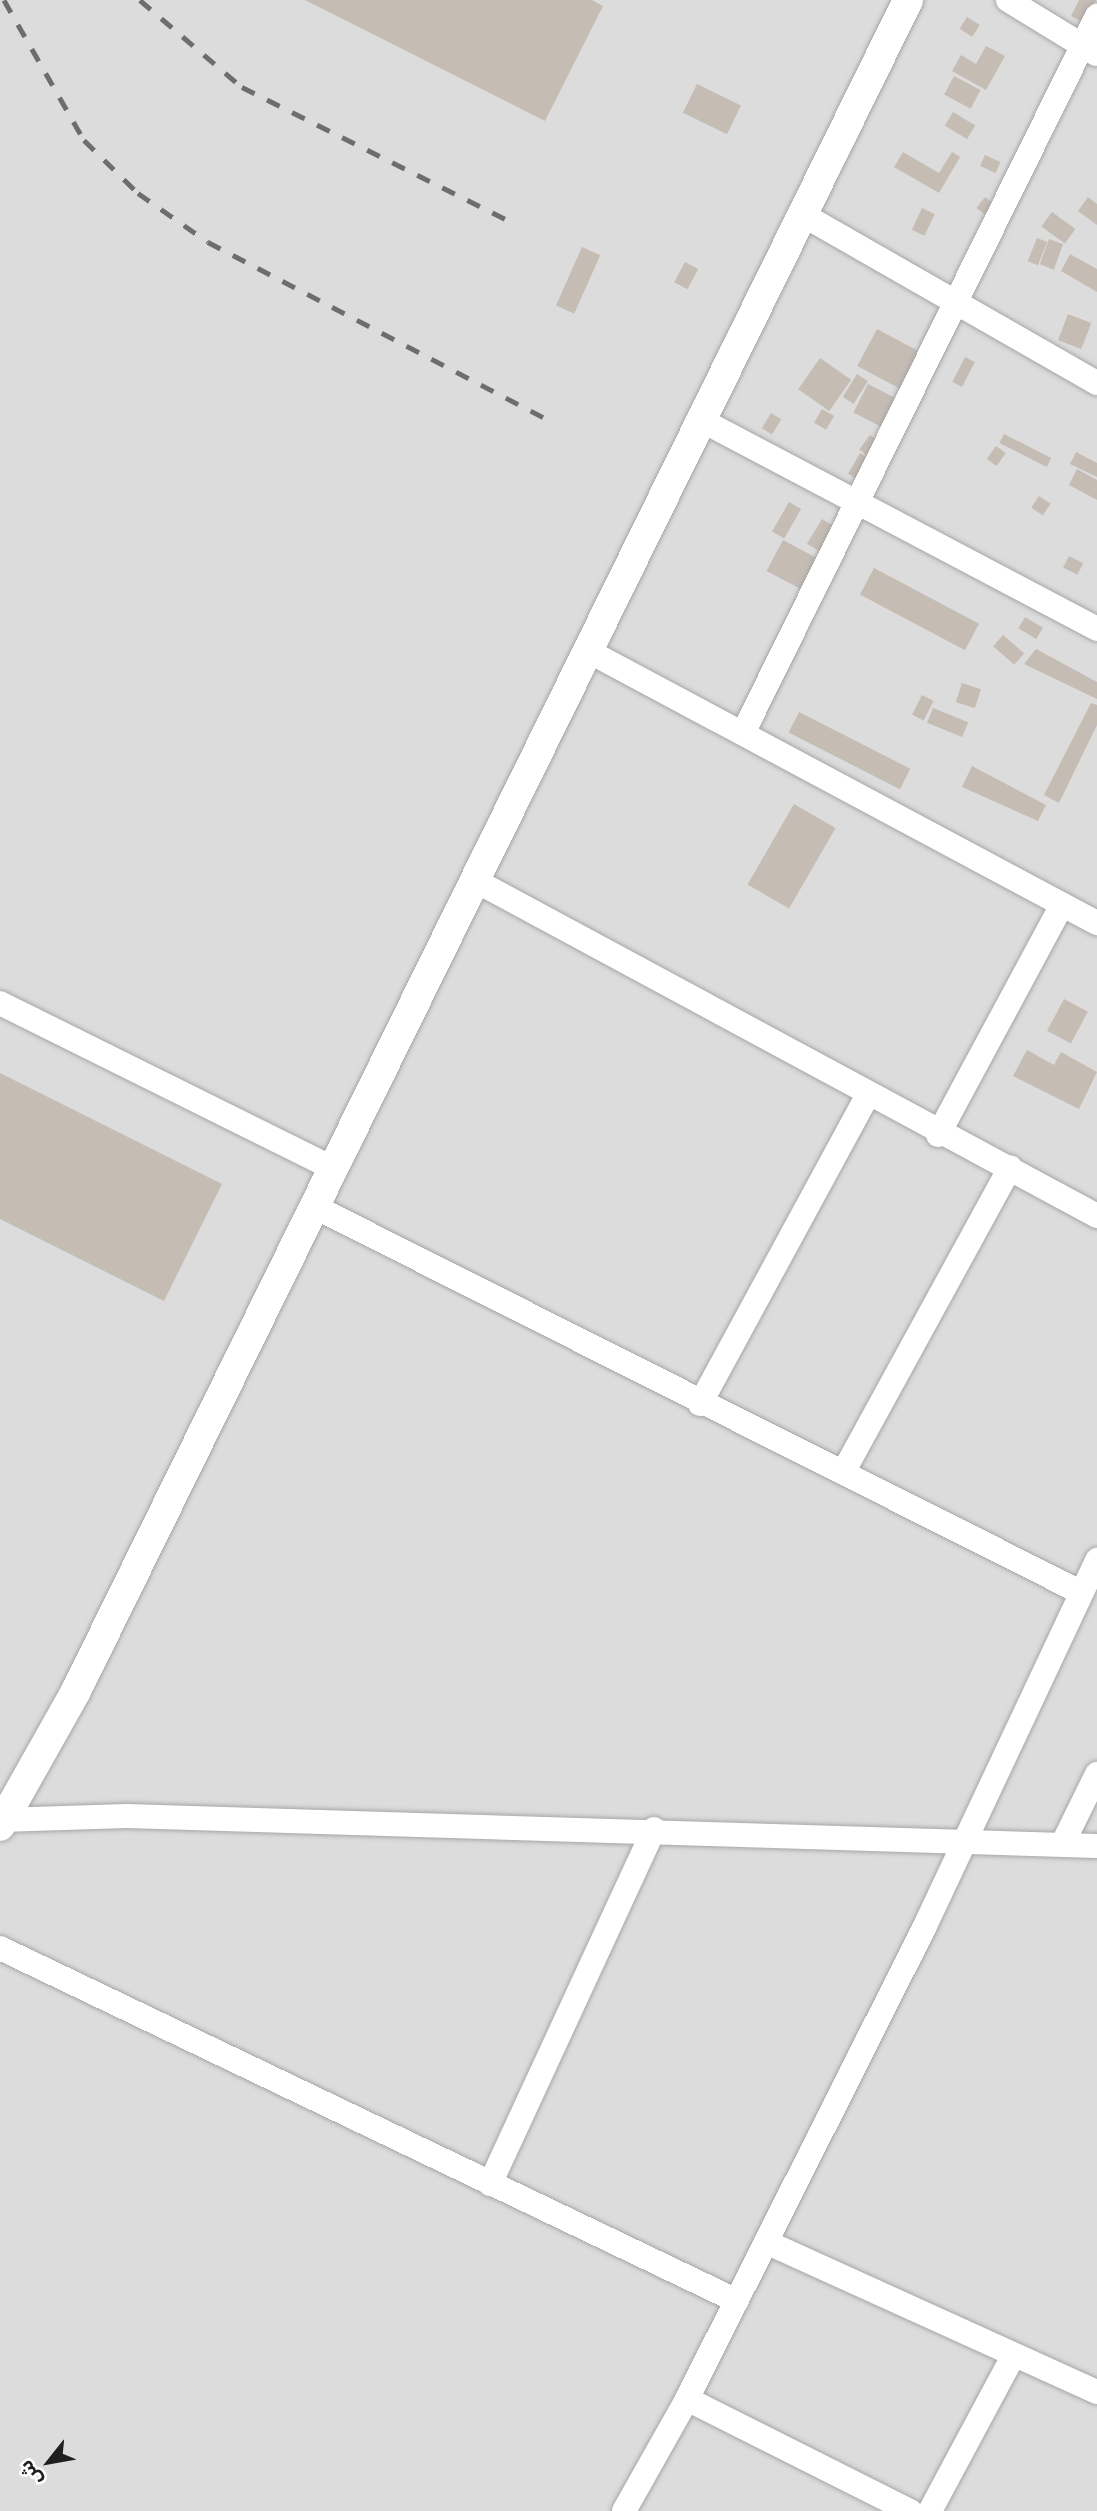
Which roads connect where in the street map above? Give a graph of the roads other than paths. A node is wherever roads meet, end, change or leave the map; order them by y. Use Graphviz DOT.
graph roads {
  1 [pos="908,0"];
  2 [pos="1008,0"];
  3 [pos="1097,16"];
  4 [pos="1090,50"];
  5 [pos="806,216"];
  6 [pos="955,303"];
  7 [pos="1097,383"];
  8 [pos="701,420"];
  9 [pos="857,502"];
  10 [pos="1097,629"];
  11 [pos="590,652"];
  12 [pos="743,733"];
  13 [pos="476,881"];
  14 [pos="1062,905"];
  15 [pos="1097,923"];
  16 [pos="0,1003"];
  17 [pos="867,1097"];
  18 [pos="938,1135"];
  19 [pos="1010,1167"];
  20 [pos="333,1168"];
  21 [pos="315,1207"];
  22 [pos="1097,1216"];
  23 [pos="700,1404"];
  24 [pos="845,1469"];
  25 [pos="1097,1560"];
  26 [pos="1080,1592"];
  27 [pos="1097,1774"];
  28 [pos="1,1822"];
  29 [pos="654,1829"];
  30 [pos="1063,1843"];
  31 [pos="964,1844"];
  32 [pos="1097,1846"];
  33 [pos="0,1948"];
  34 [pos="490,2184"];
  35 [pos="766,2242"];
  36 [pos="737,2301"];
  37 [pos="1013,2356"];
  38 [pos="1097,2392"];
  39 [pos="687,2399"];
  40 [pos="624,2511"];
  41 [pos="910,2511"];
  42 [pos="930,2511"];
  1 -- 5 [label="street"];
  2 -- 4 [label="street"];
  3 -- 4 [label="street"];
  4 -- 6 [label="street"];
  5 -- 6 [label="street"];
  5 -- 8 [label="street"];
  6 -- 7 [label="street"];
  6 -- 9 [label="street"];
  8 -- 9 [label="street"];
  8 -- 11 [label="street"];
  9 -- 10 [label="street"];
  9 -- 12 [label="street"];
  11 -- 12 [label="street"];
  11 -- 13 [label="street"];
  12 -- 14 [label="street"];
  13 -- 17 [label="street"];
  13 -- 20 [label="street"];
  14 -- 15 [label="street"];
  14 -- 18 [label="street"];
  16 -- 20 [label="street"];
  17 -- 18 [label="street"];
  17 -- 23 [label="street"];
  18 -- 19 [label="street"];
  19 -- 22 [label="street"];
  19 -- 24 [label="street"];
  20 -- 21 [label="street"];
  21 -- 23 [label="street"];
  21 -- 28 [label="street"];
  23 -- 24 [label="street"];
  24 -- 26 [label="street"];
  25 -- 26 [label="street"];
  26 -- 31 [label="street"];
  27 -- 30 [label="street"];
  28 -- 29 [label="street"];
  29 -- 31 [label="street"];
  29 -- 34 [label="street"];
  30 -- 31 [label="street"];
  30 -- 32 [label="street"];
  31 -- 35 [label="street"];
  33 -- 34 [label="street"];
  34 -- 36 [label="street"];
  35 -- 36 [label="street"];
  35 -- 37 [label="street"];
  36 -- 39 [label="street"];
  37 -- 38 [label="street"];
  37 -- 42 [label="street"];
  39 -- 40 [label="street"];
  39 -- 41 [label="street"];
}
